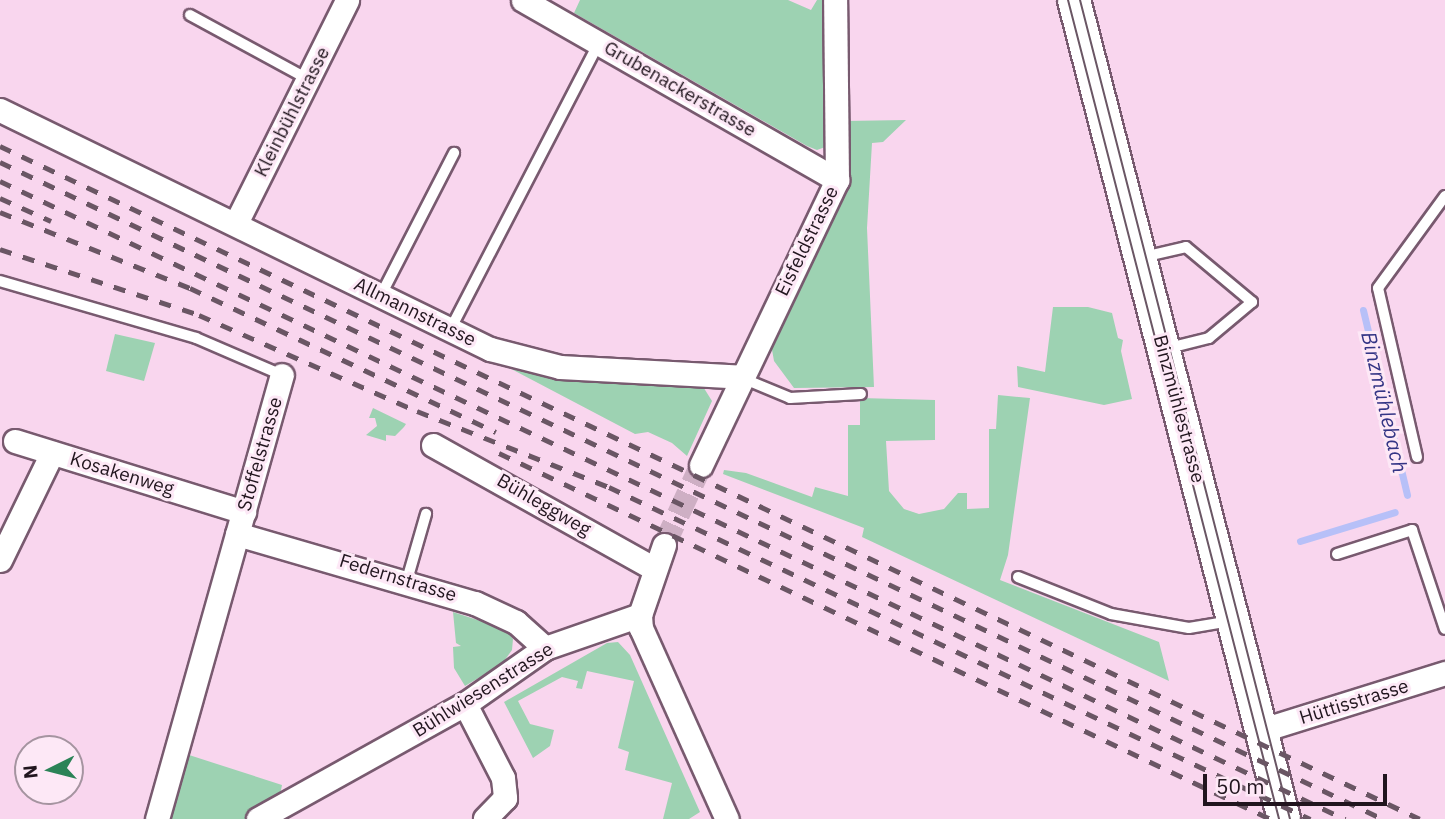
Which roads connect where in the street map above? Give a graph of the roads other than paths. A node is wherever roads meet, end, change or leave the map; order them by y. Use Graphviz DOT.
graph roads {
  1 [pos="348,0"];
  2 [pos="523,0"];
  3 [pos="835,0"];
  4 [pos="1074,0"];
  5 [pos="190,15"];
  6 [pos="599,43"];
  7 [pos="308,79"];
  8 [pos="0,110"];
  9 [pos="454,153"];
  10 [pos="837,180"];
  11 [pos="1445,196"];
  12 [pos="236,223"];
  13 [pos="1140,258"];
  14 [pos="0,281"];
  15 [pos="381,295"];
  16 [pos="450,330"];
  17 [pos="1164,349"];
  18 [pos="282,375"];
  19 [pos="742,377"];
  20 [pos="861,394"];
  21 [pos="8,439"];
  22 [pos="433,445"];
  23 [pos="52,453"];
  24 [pos="1417,457"];
  25 [pos="701,465"];
  26 [pos="426,514"];
  27 [pos="241,523"];
  28 [pos="664,545"];
  29 [pos="1337,554"];
  30 [pos="0,560"];
  31 [pos="653,568"];
  32 [pos="1018,577"];
  33 [pos="407,580"];
  34 [pos="640,615"];
  35 [pos="1234,621"];
  36 [pos="1445,629"];
  37 [pos="545,649"];
  38 [pos="1445,673"];
  39 [pos="465,704"];
  40 [pos="1262,730"];
  41 [pos="157,819"];
  42 [pos="258,819"];
  43 [pos="485,819"];
  44 [pos="727,819"];
  45 [pos="1284,819"];
  1 -- 7 [label="street, Kleinbühlstrasse"];
  2 -- 6 [label="street, Grubenackerstrasse"];
  3 -- 10 [label="street, Eisfeldstrasse"];
  4 -- 13 [label="street, Binzmühlestrasse"];
  5 -- 7 [label="lane"];
  6 -- 10 [label="street, Grubenackerstrasse"];
  6 -- 16 [label="lane"];
  7 -- 12 [label="street, Kleinbühlstrasse"];
  8 -- 12 [label="street, Allmannstrasse"];
  9 -- 15 [label="lane"];
  10 -- 19 [label="street, Eisfeldstrasse"];
  11 -- 24 [label="lane"];
  12 -- 15 [label="street, Allmannstrasse"];
  13 -- 17 [label="street, Binzmühlestrasse"];
  13 -- 17 [label="lane"];
  14 -- 18 [label="lane, Stoffelstrasse"];
  15 -- 16 [label="street, Allmannstrasse"];
  16 -- 19 [label="street, Allmannstrasse"];
  17 -- 35 [label="street, Binzmühlestrasse"];
  18 -- 27 [label="street, Stoffelstrasse"];
  19 -- 20 [label="lane, Allmannstrasse"];
  19 -- 25 [label="street, Eisfeldstrasse"];
  21 -- 23 [label="street, Kosakenweg"];
  22 -- 31 [label="street, Bühleggweg"];
  23 -- 27 [label="street, Kosakenweg"];
  23 -- 30 [label="street"];
  26 -- 33 [label="lane"];
  27 -- 33 [label="street, Federnstrasse"];
  27 -- 41 [label="street, Stoffelstrasse"];
  28 -- 31 [label="street"];
  29 -- 36 [label="lane"];
  31 -- 34 [label="street"];
  32 -- 35 [label="lane"];
  33 -- 37 [label="street, Federnstrasse"];
  34 -- 37 [label="street, Bühlwiesenstrasse"];
  34 -- 44 [label="street"];
  35 -- 40 [label="street, Binzmühlestrasse"];
  37 -- 39 [label="street, Bühlwiesenstrasse"];
  38 -- 40 [label="street, Hüttisstrasse"];
  39 -- 42 [label="street, Bühlwiesenstrasse"];
  39 -- 43 [label="street"];
  40 -- 45 [label="street, Binzmühlestrasse"];
}
